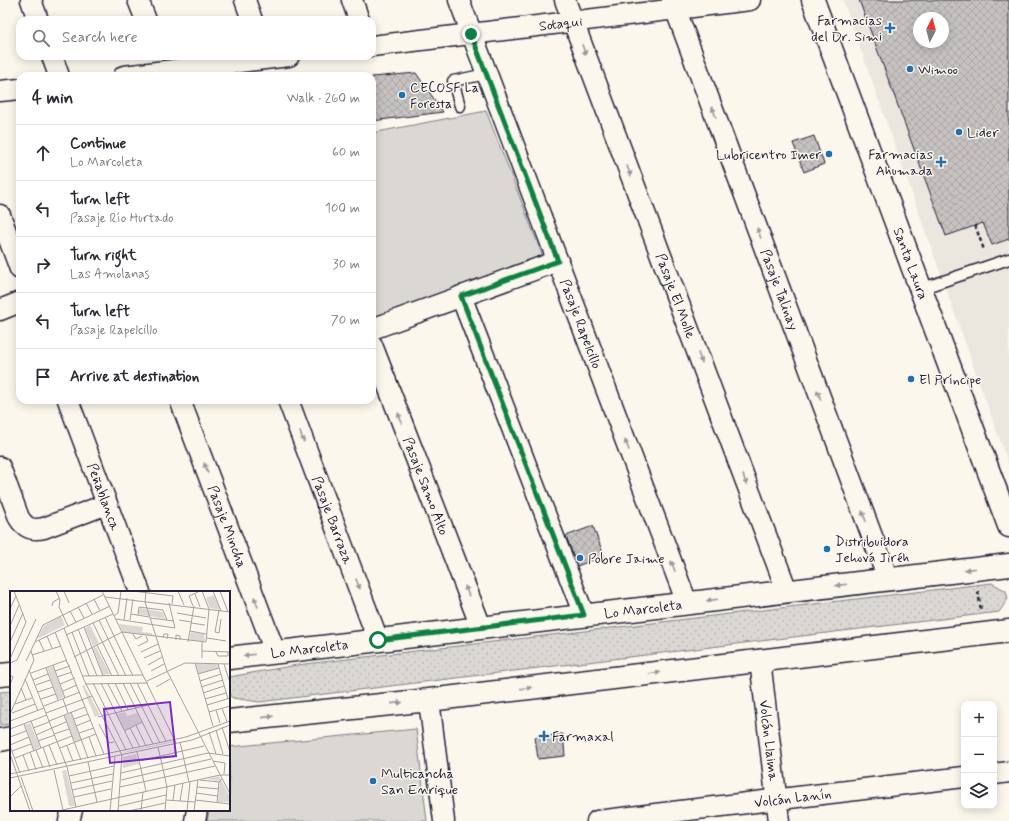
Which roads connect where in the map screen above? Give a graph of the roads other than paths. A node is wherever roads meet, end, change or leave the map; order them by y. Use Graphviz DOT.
graph roads {
  1 [pos="31,0"];
  2 [pos="138,0"];
  3 [pos="245,0"];
  4 [pos="352,0"];
  5 [pos="459,0"];
  6 [pos="565,0"];
  7 [pos="750,0"];
  8 [pos="813,0"];
  9 [pos="674,4"];
  10 [pos="37,16"];
  11 [pos="144,16"];
  12 [pos="251,16"];
  13 [pos="358,16"];
  14 [pos="573,21"];
  15 [pos="471,34"];
  16 [pos="376,46"];
  17 [pos="53,60"];
  18 [pos="238,60"];
  19 [pos="164,68"];
  20 [pos="58,72"];
  21 [pos="144,72"];
  22 [pos="486,74"];
  23 [pos="16,89"];
  24 [pos="0,91"];
  25 [pos="460,106"];
  26 [pos="0,215"];
  27 [pos="16,258"];
  28 [pos="1009,259"];
  29 [pos="558,261"];
  30 [pos="920,289"];
  31 [pos="461,296"];
  32 [pos="16,304"];
  33 [pos="0,310"];
  34 [pos="376,328"];
  35 [pos="376,355"];
  36 [pos="70,404"];
  37 [pos="182,404"];
  38 [pos="290,404"];
  39 [pos="0,467"];
  40 [pos="107,504"];
  41 [pos="1009,526"];
  42 [pos="1009,565"];
  43 [pos="888,579"];
  44 [pos="140,591"];
  45 [pos="787,591"];
  46 [pos="687,603"];
  47 [pos="584,615"];
  48 [pos="481,628"];
  49 [pos="1009,631"];
  50 [pos="378,640"];
  51 [pos="275,652"];
  52 [pos="230,658"];
  53 [pos="760,660"];
  54 [pos="10,674"];
  55 [pos="0,675"];
  56 [pos="429,700"];
  57 [pos="230,721"];
  58 [pos="10,738"];
  59 [pos="0,740"];
  60 [pos="1009,772"];
  61 [pos="997,774"];
  62 [pos="961,777"];
  63 [pos="777,800"];
  64 [pos="72,811"];
  65 [pos="197,811"];
  66 [pos="69,821"];
  67 [pos="195,821"];
  68 [pos="444,821"];
  69 [pos="597,821"];
  70 [pos="779,821"];
  1 -- 10 [label="street"];
  2 -- 11 [label="street"];
  3 -- 12 [label="street"];
  4 -- 13 [label="street"];
  5 -- 15 [label="street, Pasaje Rapelcillo"];
  6 -- 14 [label="street, Pasaje El Molle"];
  7 -- 9 [label="street, Sotaqui"];
  8 -- 30 [label="street, Santa Laura"];
  9 -- 14 [label="street, Sotaqui"];
  43 -- 9 [label="street, Pasaje Talinay, one-way"];
  14 -- 15 [label="street, Sotaqui"];
  14 -- 45 [label="street, Pasaje El Molle, one-way"];
  15 -- 16 [label="street, Sotaqui"];
  15 -- 22 [label="street, Pasaje Rapelcillo"];
  17 -- 20 [label="street"];
  18 -- 19 [label="street"];
  19 -- 21 [label="street"];
  22 -- 25 [label="lane"];
  22 -- 29 [label="street, Pasaje Rapelcillo"];
  23 -- 24 [label="street"];
  26 -- 27 [label="street"];
  28 -- 30 [label="lane"];
  29 -- 31 [label="street"];
  46 -- 29 [label="street, Pasaje Rapelcillo, one-way"];
  30 -- 41 [label="street, Santa Laura"];
  31 -- 34 [label="street"];
  31 -- 47 [label="street"];
  32 -- 33 [label="street"];
  48 -- 35 [label="street, Pasaje Samo Alto, one-way"];
  36 -- 40 [label="street, Peñablanca"];
  51 -- 37 [label="street, Pasaje Mincha, one-way"];
  38 -- 50 [label="street, Pasaje Barraza, one-way"];
  39 -- 40 [label="street"];
  40 -- 44 [label="street, Peñablanca"];
  42 -- 43 [label="street, Lo Marcoleta, one-way"];
  43 -- 45 [label="street, Lo Marcoleta, one-way"];
  45 -- 46 [label="street, Lo Marcoleta, one-way"];
  46 -- 47 [label="street, Lo Marcoleta"];
  47 -- 48 [label="street, Lo Marcoleta"];
  48 -- 50 [label="street, Lo Marcoleta"];
  49 -- 53 [label="street"];
  50 -- 51 [label="street, Lo Marcoleta"];
  51 -- 52 [label="street, Lo Marcoleta, one-way"];
  56 -- 53 [label="street, one-way"];
  53 -- 63 [label="street, Volcán Llaima"];
  54 -- 55 [label="street"];
  57 -- 56 [label="street, one-way"];
  56 -- 68 [label="street"];
  58 -- 59 [label="street"];
  60 -- 61 [label="street"];
  62 -- 63 [label="street, Volcán Lanín"];
  63 -- 69 [label="street, Volcán Lanín"];
  63 -- 70 [label="street, Volcán Llaima"];
  64 -- 66 [label="street"];
  65 -- 67 [label="street"];
}
